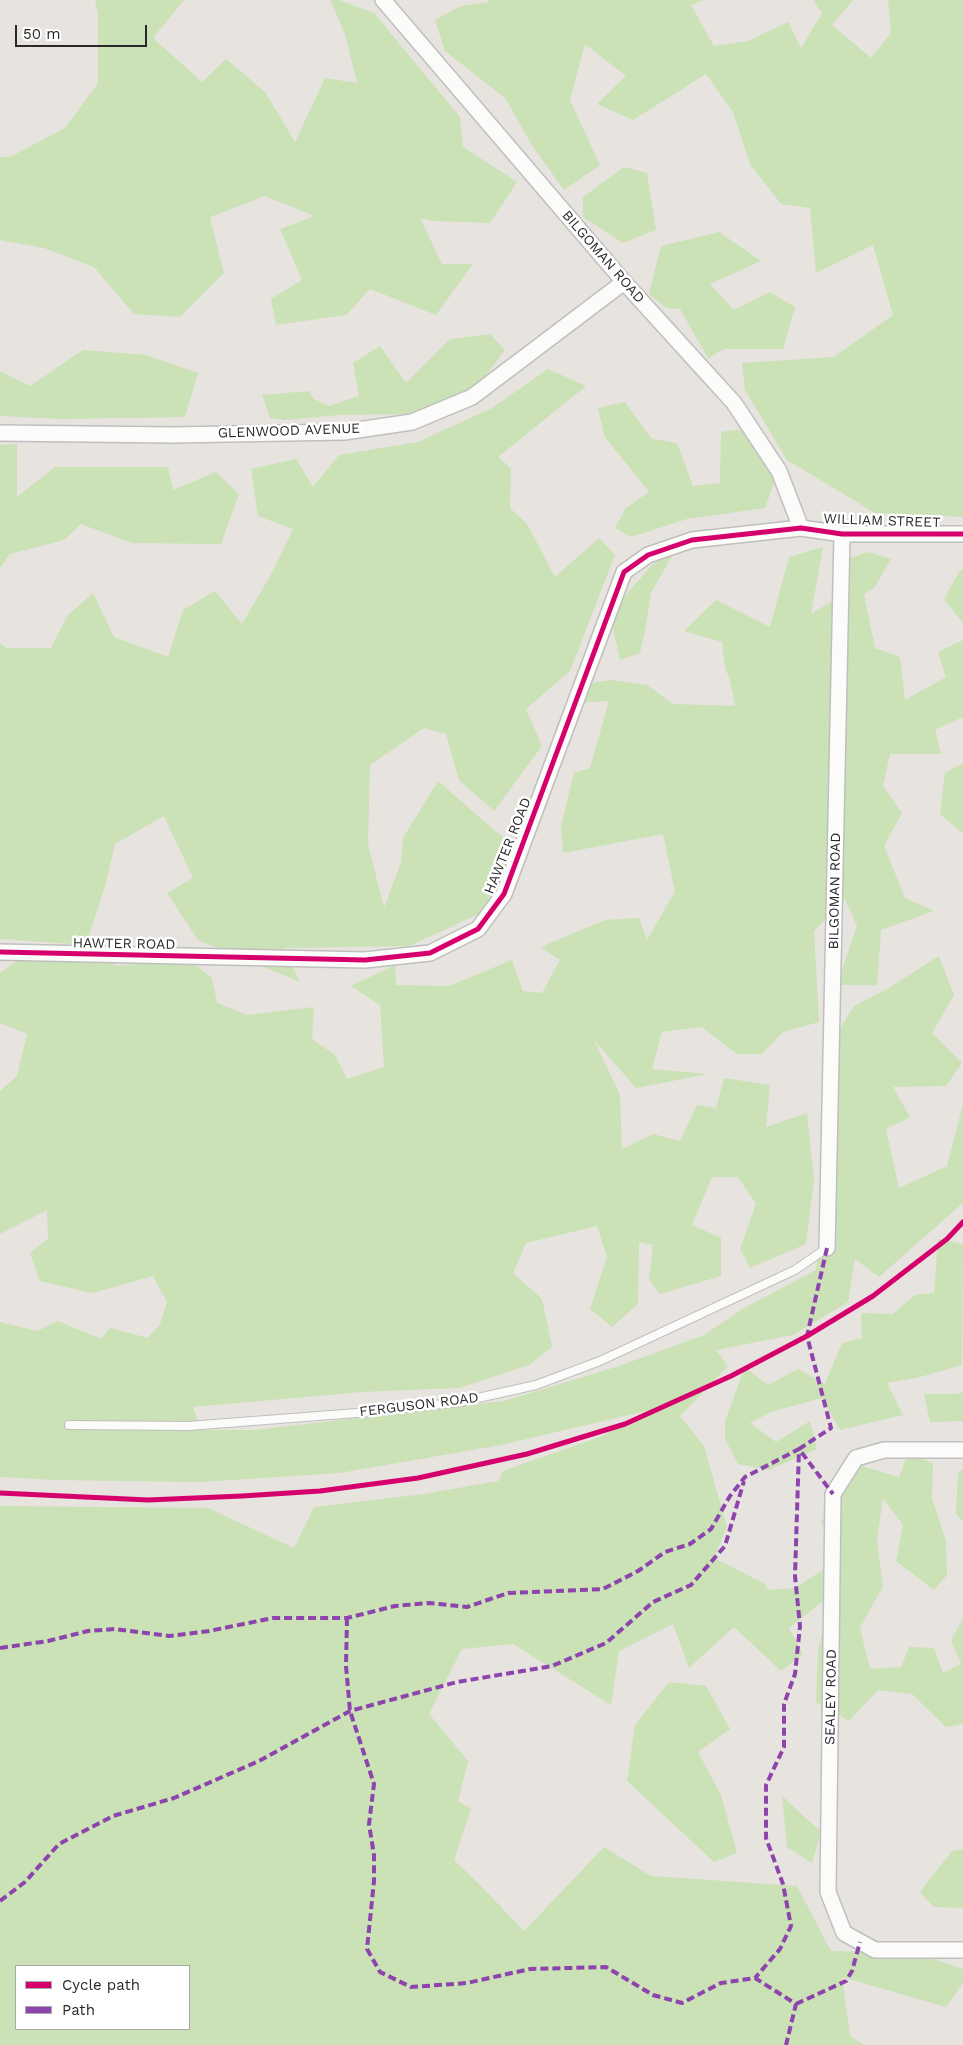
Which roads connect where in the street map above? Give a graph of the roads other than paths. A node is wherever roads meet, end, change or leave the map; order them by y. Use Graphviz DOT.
graph roads {
  1 [pos="383,0"];
  2 [pos="624,282"];
  3 [pos="0,433"];
  4 [pos="801,528"];
  5 [pos="842,534"];
  6 [pos="963,534"];
  7 [pos="0,952"];
  8 [pos="827,1248"];
  9 [pos="69,1425"];
  10 [pos="963,1450"];
  11 [pos="963,1950"];
  1 -- 2 [label="street, BILGOMAN ROAD"];
  2 -- 3 [label="street, GLENWOOD AVENUE"];
  2 -- 4 [label="street, BILGOMAN ROAD"];
  4 -- 5 [label="street, WILLIAM STREET"];
  4 -- 7 [label="street, HAWTER ROAD"];
  5 -- 6 [label="street, WILLIAM STREET"];
  5 -- 8 [label="street, BILGOMAN ROAD"];
  8 -- 9 [label="lane, FERGUSON ROAD"];
  10 -- 11 [label="street, SEALEY ROAD"];
}
